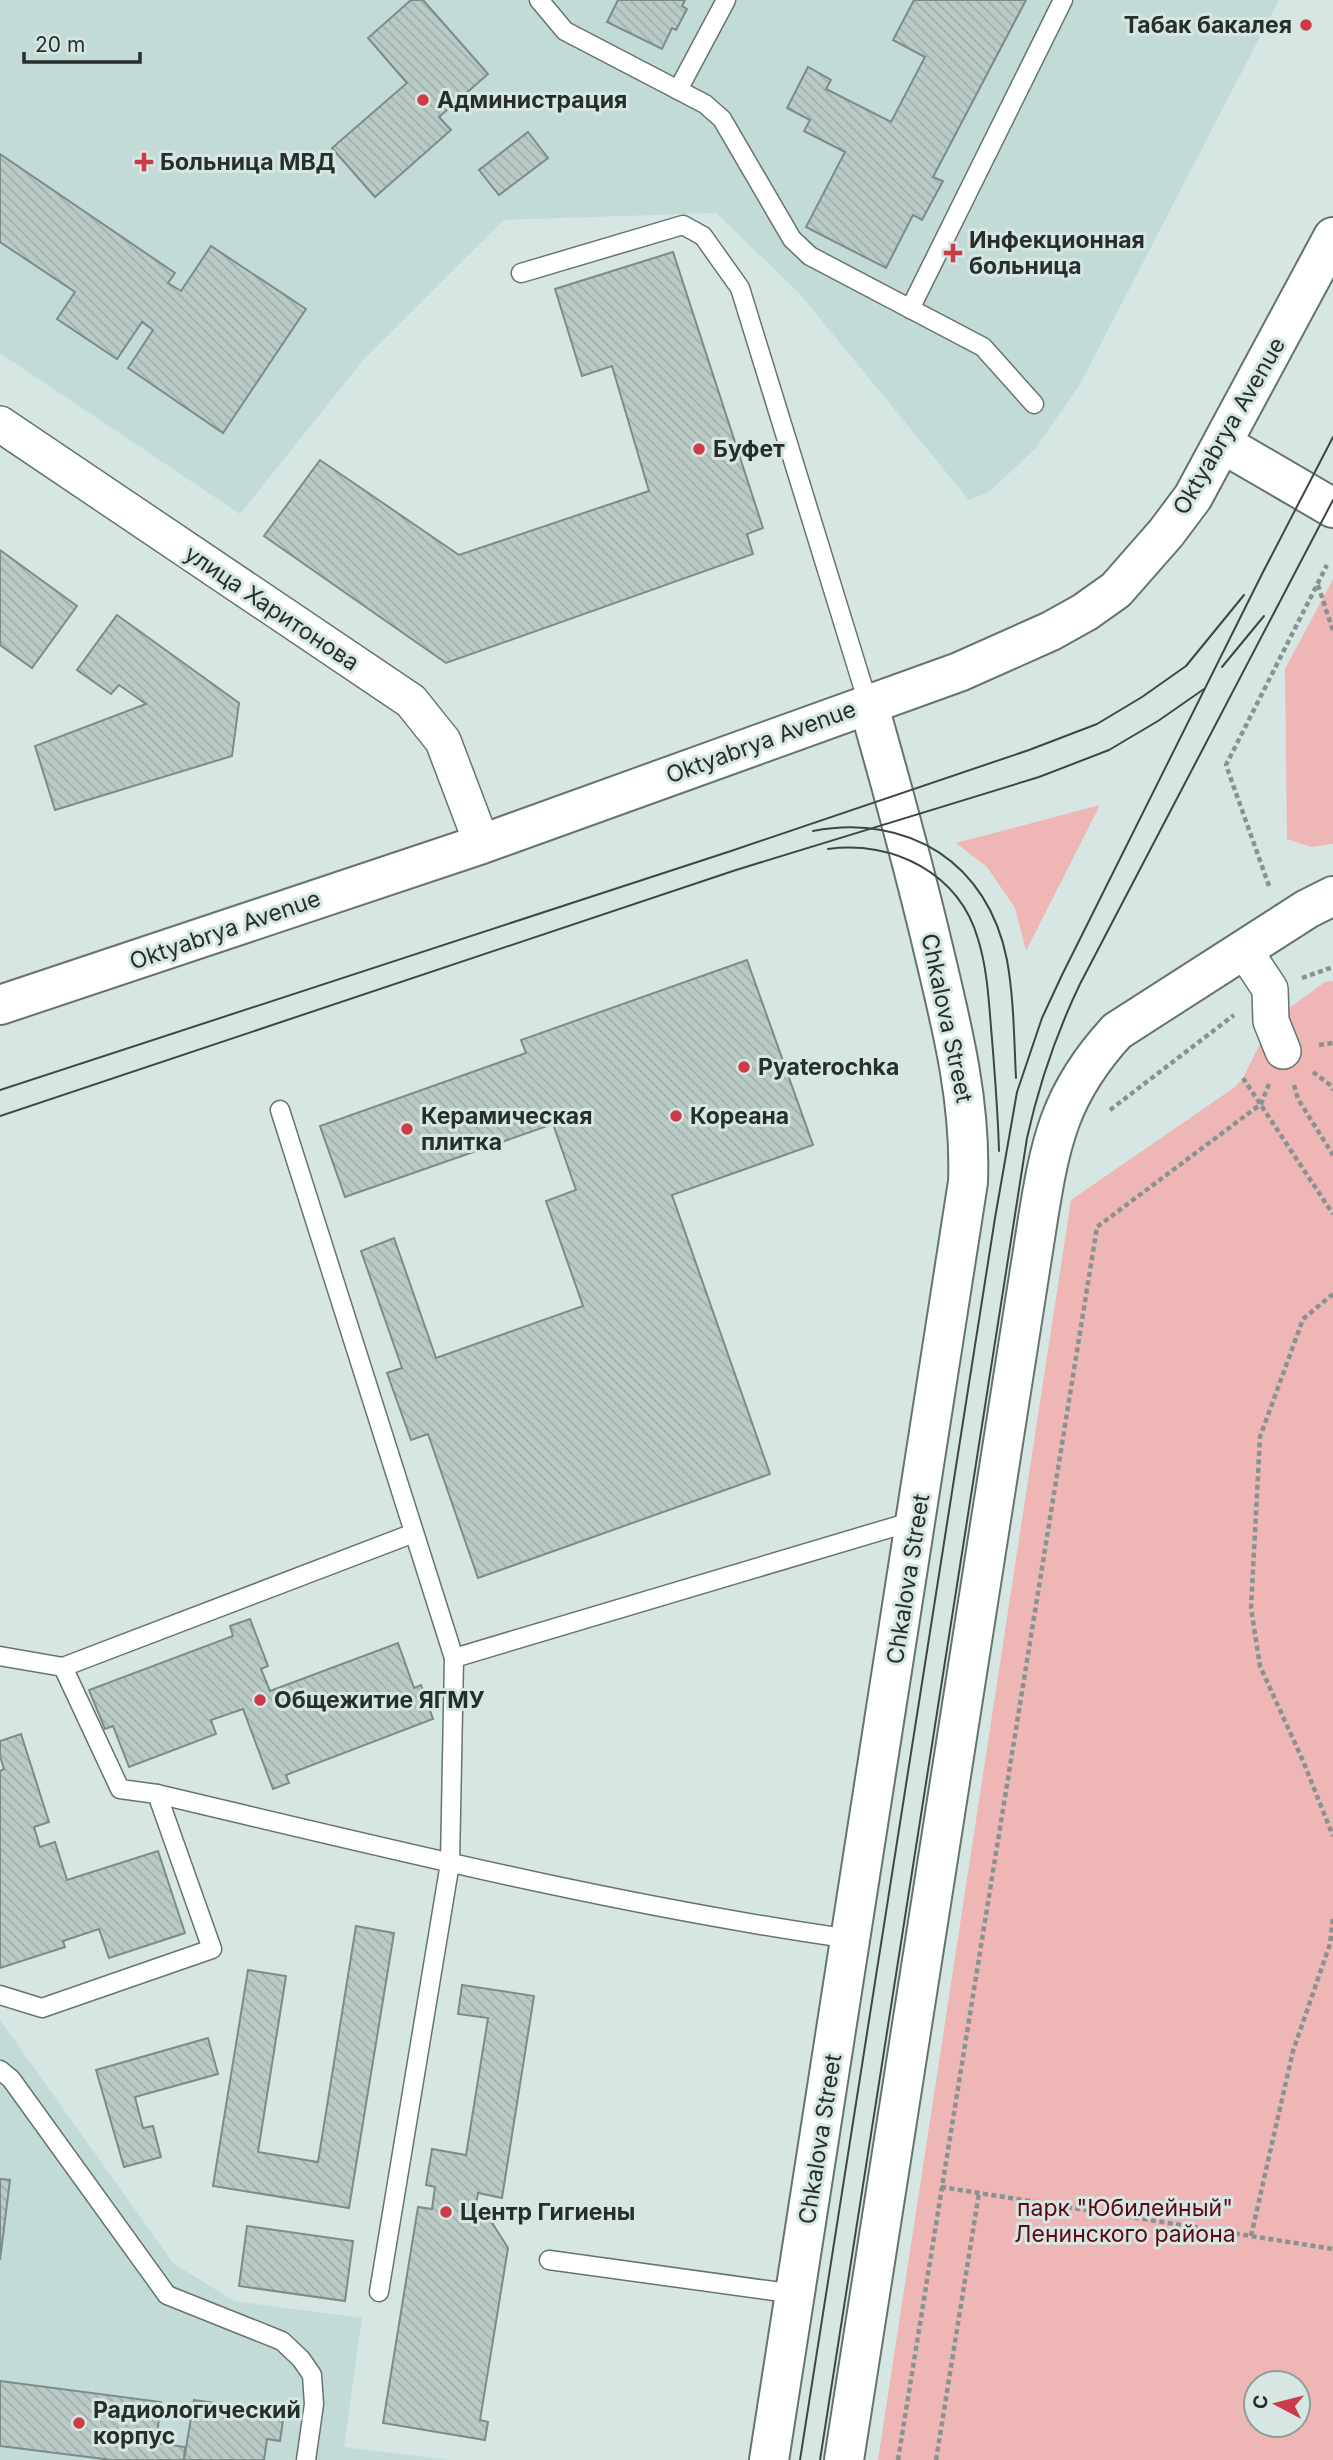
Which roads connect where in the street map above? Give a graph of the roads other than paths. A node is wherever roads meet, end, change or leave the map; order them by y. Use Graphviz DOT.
graph roads {
  1 [pos="539,0"];
  2 [pos="726,0"];
  3 [pos="1063,0"];
  4 [pos="678,90"];
  5 [pos="1333,237"];
  6 [pos="521,274"];
  7 [pos="910,309"];
  8 [pos="1034,404"];
  9 [pos="0,424"];
  10 [pos="1223,444"];
  11 [pos="1333,508"];
  12 [pos="868,703"];
  13 [pos="482,844"];
  14 [pos="1333,896"];
  15 [pos="1244,950"];
  16 [pos="0,1005"];
  17 [pos="1283,1051"];
  18 [pos="280,1110"];
  19 [pos="917,1520"];
  20 [pos="414,1533"];
  21 [pos="0,1656"];
  22 [pos="454,1658"];
  23 [pos="63,1667"];
  24 [pos="157,1794"];
  25 [pos="450,1863"];
  26 [pos="851,1939"];
  27 [pos="0,1995"];
  28 [pos="0,2070"];
  29 [pos="549,2260"];
  30 [pos="379,2292"];
  31 [pos="795,2294"];
  32 [pos="306,2460"];
  33 [pos="769,2460"];
  34 [pos="844,2460"];
  1 -- 4 [label="lane"];
  2 -- 4 [label="lane"];
  3 -- 7 [label="lane"];
  4 -- 7 [label="lane"];
  5 -- 10 [label="main road, Oktyabrya Avenue"];
  6 -- 12 [label="lane"];
  7 -- 8 [label="lane"];
  9 -- 13 [label="street, улица Харитонова"];
  10 -- 11 [label="main road"];
  10 -- 12 [label="main road, Oktyabrya Avenue"];
  12 -- 13 [label="main road, Oktyabrya Avenue"];
  12 -- 19 [label="main road, Chkalova Street"];
  13 -- 16 [label="main road, Oktyabrya Avenue"];
  14 -- 15 [label="main road"];
  15 -- 17 [label="street"];
  15 -- 34 [label="main road"];
  18 -- 20 [label="lane"];
  19 -- 22 [label="lane"];
  19 -- 26 [label="main road, Chkalova Street"];
  20 -- 22 [label="lane"];
  20 -- 23 [label="lane"];
  21 -- 23 [label="lane"];
  22 -- 25 [label="lane"];
  23 -- 24 [label="lane"];
  24 -- 25 [label="lane"];
  24 -- 27 [label="lane"];
  25 -- 26 [label="lane"];
  25 -- 30 [label="lane"];
  26 -- 31 [label="main road, Chkalova Street"];
  28 -- 32 [label="lane"];
  29 -- 31 [label="lane"];
  31 -- 33 [label="main road, Chkalova Street"];
}
